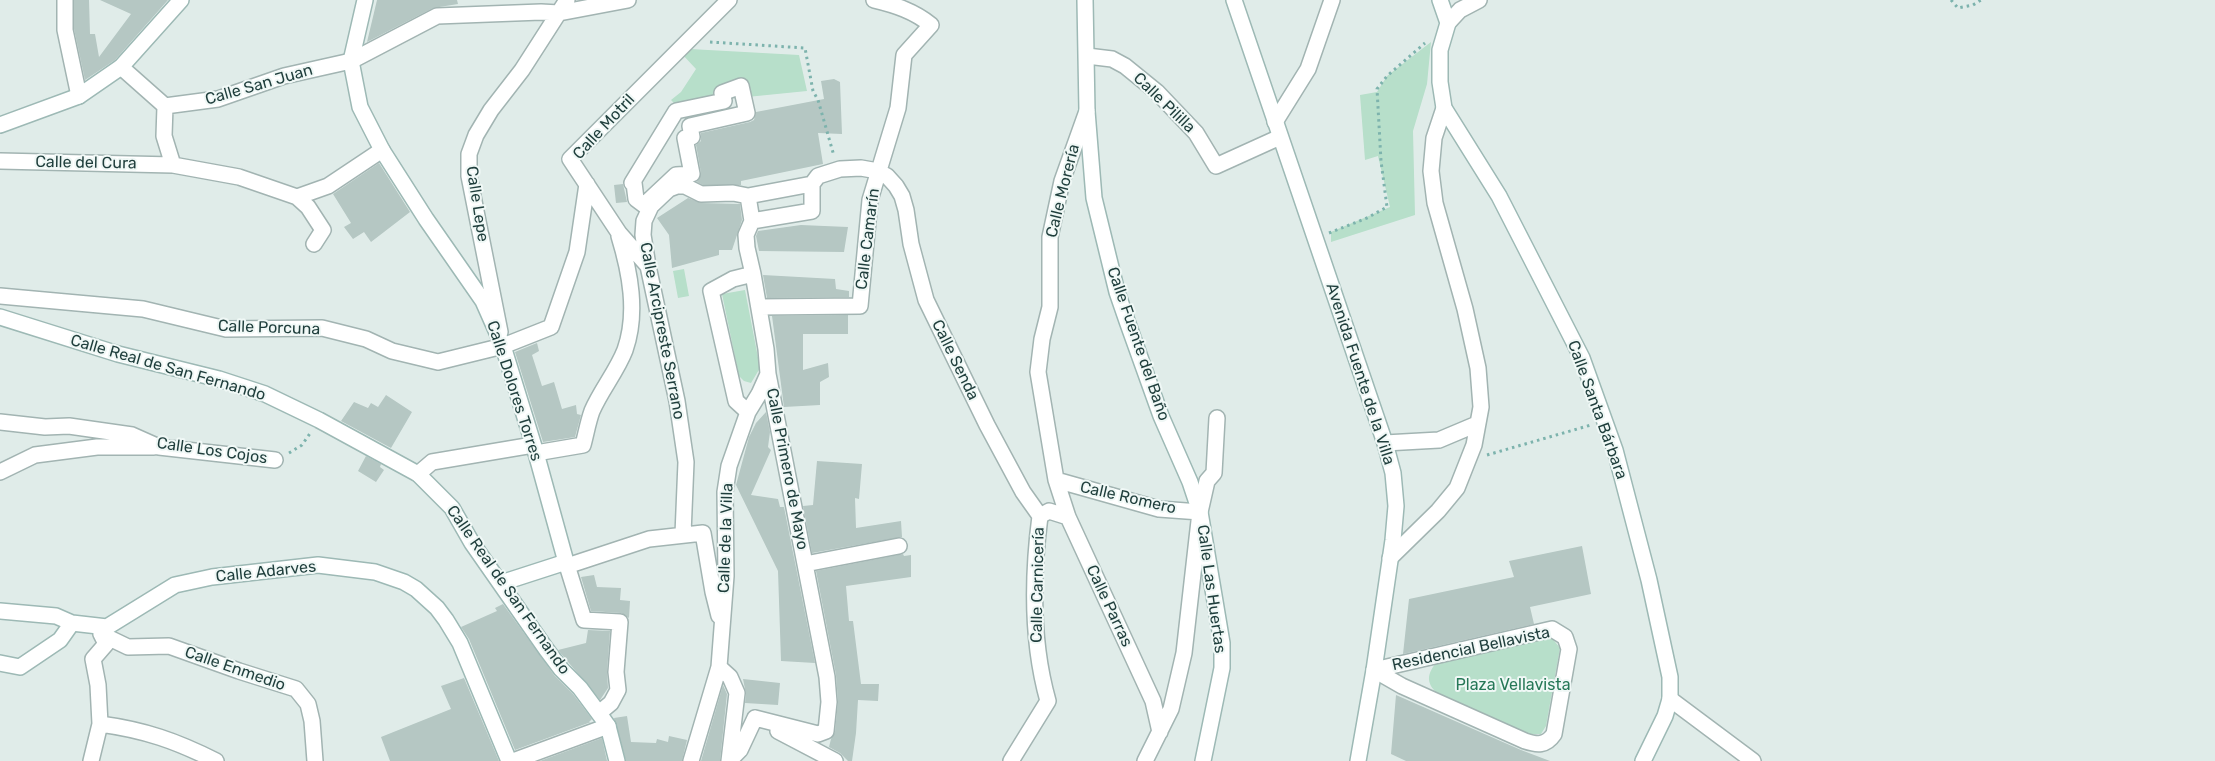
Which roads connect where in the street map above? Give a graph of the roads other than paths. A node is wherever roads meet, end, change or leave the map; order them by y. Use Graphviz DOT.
graph roads {
  1 [pos="65,0"];
  2 [pos="365,0"];
  3 [pos="567,0"];
  4 [pos="628,0"];
  5 [pos="729,0"];
  6 [pos="874,0"];
  7 [pos="1085,0"];
  8 [pos="1234,0"];
  9 [pos="1332,0"];
  10 [pos="1440,0"];
  11 [pos="1479,0"];
  12 [pos="178,2"];
  13 [pos="559,13"];
  14 [pos="1448,23"];
  15 [pos="1087,56"];
  16 [pos="351,61"];
  17 [pos="121,67"];
  18 [pos="79,96"];
  19 [pos="165,106"];
  20 [pos="1444,108"];
  21 [pos="1087,112"];
  22 [pos="747,114"];
  23 [pos="1275,122"];
  24 [pos="0,125"];
  25 [pos="1280,137"];
  26 [pos="382,150"];
  27 [pos="0,161"];
  28 [pos="173,165"];
  29 [pos="878,171"];
  30 [pos="587,184"];
  31 [pos="812,184"];
  32 [pos="748,196"];
  33 [pos="297,197"];
  34 [pos="752,220"];
  35 [pos="619,233"];
  36 [pos="314,244"];
  37 [pos="648,266"];
  38 [pos="753,274"];
  39 [pos="0,296"];
  40 [pos="759,307"];
  41 [pos="0,317"];
  42 [pos="503,346"];
  43 [pos="768,374"];
  44 [pos="748,412"];
  45 [pos="1217,418"];
  46 [pos="0,422"];
  47 [pos="1477,424"];
  48 [pos="1385,443"];
  49 [pos="159,447"];
  50 [pos="534,449"];
  51 [pos="275,460"];
  52 [pos="0,472"];
  53 [pos="418,474"];
  54 [pos="1056,480"];
  55 [pos="1200,512"];
  56 [pos="1040,516"];
  57 [pos="1068,517"];
  58 [pos="683,534"];
  59 [pos="900,546"];
  60 [pos="1390,558"];
  61 [pos="566,564"];
  62 [pos="806,564"];
  63 [pos="501,583"];
  64 [pos="0,611"];
  65 [pos="72,623"];
  66 [pos="722,627"];
  67 [pos="104,631"];
  68 [pos="0,663"];
  69 [pos="719,667"];
  70 [pos="1374,670"];
  71 [pos="1670,699"];
  72 [pos="599,713"];
  73 [pos="754,718"];
  74 [pos="100,724"];
  75 [pos="608,726"];
  76 [pos="1160,732"];
  77 [pos="91,761"];
  78 [pos="216,761"];
  79 [pos="315,761"];
  80 [pos="511,761"];
  81 [pos="617,761"];
  82 [pos="691,761"];
  83 [pos="729,761"];
  84 [pos="834,761"];
  85 [pos="1011,761"];
  86 [pos="1145,761"];
  87 [pos="1203,761"];
  88 [pos="1358,761"];
  89 [pos="1643,761"];
  90 [pos="1753,761"];
  1 -- 18 [label="street"];
  2 -- 16 [label="street, Calle Dolores Torres"];
  3 -- 13 [label="street, Calle Lepe"];
  4 -- 13 [label="street"];
  5 -- 30 [label="street, Calle Motril"];
  6 -- 29 [label="street, Calle Camarín"];
  7 -- 15 [label="street, Calle Fuente del Baño"];
  8 -- 23 [label="street, Avenida Fuente de la Villa"];
  9 -- 23 [label="street"];
  10 -- 14 [label="street"];
  11 -- 14 [label="street"];
  12 -- 17 [label="street"];
  13 -- 16 [label="street"];
  13 -- 42 [label="street, Calle Lepe"];
  14 -- 20 [label="street, Calle Santa Bárbara"];
  15 -- 21 [label="street, Calle Fuente del Baño"];
  15 -- 25 [label="street, Calle Pililla"];
  16 -- 19 [label="street, Calle San Juan"];
  16 -- 26 [label="street, Calle Dolores Torres"];
  17 -- 18 [label="street"];
  17 -- 19 [label="street"];
  18 -- 24 [label="street"];
  19 -- 28 [label="street"];
  20 -- 47 [label="street"];
  20 -- 71 [label="street, Calle Santa Bárbara"];
  21 -- 54 [label="street, Calle Morería"];
  21 -- 55 [label="street, Calle Fuente del Baño"];
  22 -- 22 [label="street"];
  23 -- 25 [label="street, Avenida Fuente de la Villa"];
  25 -- 48 [label="street, Avenida Fuente de la Villa"];
  26 -- 33 [label="street"];
  26 -- 42 [label="street, Calle Dolores Torres"];
  27 -- 28 [label="street, Calle del Cura"];
  28 -- 33 [label="street, Calle del Cura"];
  29 -- 31 [label="street"];
  29 -- 40 [label="street, Calle Camarín"];
  29 -- 56 [label="street, Calle Senda"];
  30 -- 35 [label="street, Calle Motril"];
  30 -- 42 [label="street, Calle Porcuna"];
  31 -- 32 [label="street"];
  31 -- 34 [label="street"];
  32 -- 34 [label="street, Calle de la Villa"];
  32 -- 37 [label="street, Calle Arcipreste Serrano"];
  33 -- 36 [label="street"];
  34 -- 38 [label="street, Calle de la Villa"];
  35 -- 37 [label="street, Calle Motril"];
  35 -- 50 [label="street"];
  37 -- 58 [label="street, Calle Arcipreste Serrano"];
  38 -- 40 [label="street, Calle de la Villa"];
  38 -- 44 [label="street"];
  39 -- 42 [label="street, Calle Porcuna"];
  40 -- 43 [label="street, Calle de la Villa"];
  41 -- 53 [label="street, Calle Real de San Fernando"];
  42 -- 50 [label="street, Calle Dolores Torres"];
  43 -- 44 [label="street, Calle de la Villa"];
  43 -- 62 [label="street, Calle Primero de Mayo"];
  44 -- 66 [label="street, Calle de la Villa"];
  45 -- 55 [label="street, Calle Las Huertas"];
  46 -- 49 [label="street, Calle Los Cojos"];
  47 -- 48 [label="street"];
  47 -- 60 [label="street"];
  48 -- 60 [label="street, Avenida Fuente de la Villa"];
  49 -- 51 [label="street, Calle Los Cojos"];
  49 -- 52 [label="street"];
  50 -- 53 [label="street"];
  50 -- 61 [label="street, Calle Dolores Torres"];
  53 -- 63 [label="street, Calle Real de San Fernando"];
  54 -- 55 [label="street, Calle Romero"];
  54 -- 57 [label="street, Calle Parras"];
  55 -- 76 [label="street"];
  55 -- 87 [label="street, Calle Las Huertas"];
  56 -- 57 [label="street"];
  56 -- 85 [label="street, Calle Carnicería"];
  57 -- 76 [label="street, Calle Parras"];
  58 -- 61 [label="street"];
  58 -- 66 [label="street"];
  59 -- 62 [label="street, Calle Primero de Mayo"];
  60 -- 70 [label="street, Avenida Fuente de la Villa"];
  61 -- 63 [label="street"];
  61 -- 72 [label="street, Calle Dolores Torres"];
  62 -- 73 [label="street, Calle Primero de Mayo"];
  63 -- 72 [label="street, Calle Real de San Fernando"];
  64 -- 65 [label="street, Calle Enmedio"];
  65 -- 67 [label="street, Calle Enmedio"];
  65 -- 68 [label="street"];
  66 -- 69 [label="street, Calle de la Villa"];
  67 -- 74 [label="street"];
  67 -- 79 [label="street, Calle Enmedio"];
  67 -- 80 [label="street, Calle Adarves"];
  69 -- 82 [label="street, Calle de la Villa"];
  69 -- 83 [label="street"];
  70 -- 70 [label="street, Residencial Bellavista"];
  70 -- 88 [label="street, Avenida Fuente de la Villa"];
  71 -- 89 [label="street, Calle Santa Bárbara"];
  71 -- 90 [label="street"];
  72 -- 75 [label="street, Calle Real de San Fernando"];
  73 -- 83 [label="street"];
  73 -- 84 [label="street"];
  74 -- 77 [label="street"];
  74 -- 78 [label="street"];
  75 -- 80 [label="street"];
  75 -- 81 [label="street, Calle Real de San Fernando"];
  76 -- 86 [label="street"];
}
